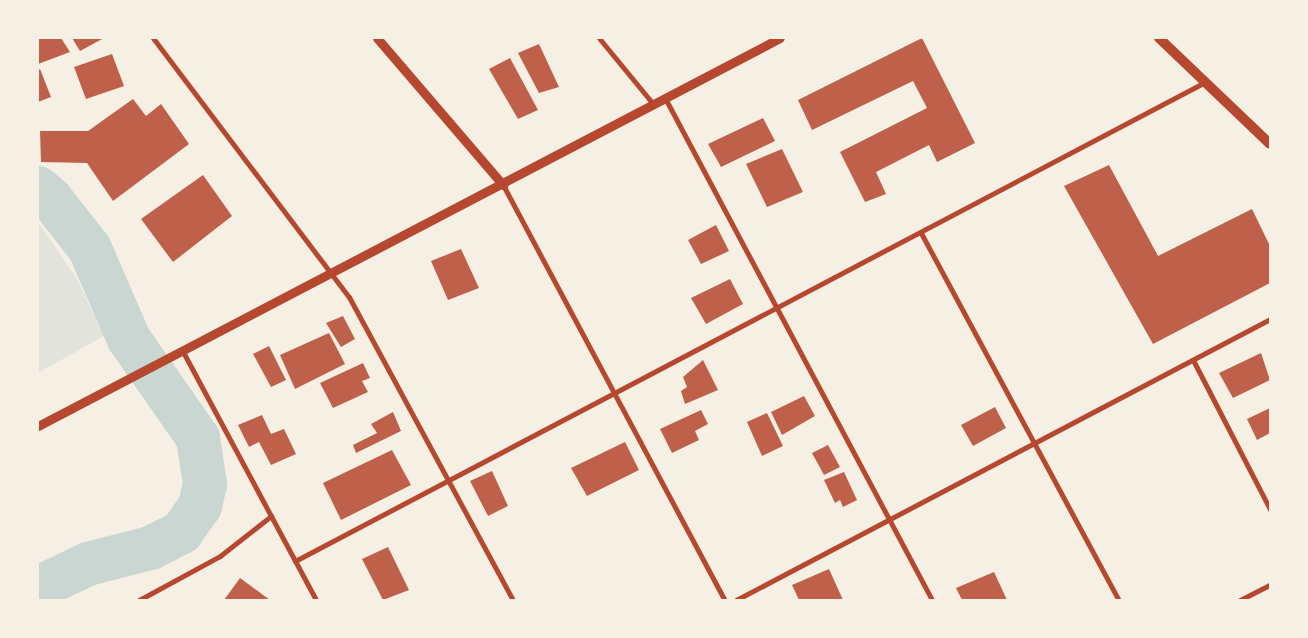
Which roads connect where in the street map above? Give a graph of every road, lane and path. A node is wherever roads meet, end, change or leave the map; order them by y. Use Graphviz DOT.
graph roads {
  1 [pos="153,38"];
  2 [pos="377,38"];
  3 [pos="599,38"];
  4 [pos="780,38"];
  5 [pos="1159,38"];
  6 [pos="1206,82"];
  7 [pos="665,98"];
  8 [pos="654,104"];
  9 [pos="1270,144"];
  10 [pos="502,185"];
  11 [pos="921,233"];
  12 [pos="329,274"];
  13 [pos="776,309"];
  14 [pos="1270,318"];
  15 [pos="181,349"];
  16 [pos="1193,360"];
  17 [pos="614,394"];
  18 [pos="38,426"];
  19 [pos="1035,443"];
  20 [pos="450,480"];
  21 [pos="1270,509"];
  22 [pos="271,516"];
  23 [pos="890,519"];
  24 [pos="295,561"];
  25 [pos="1270,585"];
  26 [pos="139,600"];
  27 [pos="316,600"];
  28 [pos="512,600"];
  29 [pos="725,600"];
  30 [pos="736,600"];
  31 [pos="932,600"];
  32 [pos="1118,600"];
  33 [pos="1240,600"];
  1 -- 12 [label="street"];
  2 -- 10 [label="street"];
  3 -- 8 [label="street"];
  4 -- 7 [label="street"];
  5 -- 6 [label="main road"];
  6 -- 9 [label="main road"];
  6 -- 11 [label="street"];
  7 -- 8 [label="street"];
  7 -- 13 [label="street"];
  8 -- 10 [label="street"];
  10 -- 12 [label="street"];
  10 -- 17 [label="street"];
  11 -- 13 [label="street"];
  11 -- 19 [label="street"];
  12 -- 15 [label="street"];
  12 -- 20 [label="street"];
  13 -- 17 [label="street"];
  13 -- 23 [label="street"];
  14 -- 16 [label="street"];
  15 -- 18 [label="street"];
  15 -- 22 [label="street"];
  16 -- 19 [label="street"];
  16 -- 21 [label="street"];
  17 -- 20 [label="street"];
  17 -- 29 [label="street"];
  19 -- 23 [label="street"];
  19 -- 32 [label="street"];
  20 -- 24 [label="street"];
  20 -- 28 [label="street"];
  22 -- 24 [label="street"];
  22 -- 26 [label="street"];
  23 -- 30 [label="street"];
  23 -- 31 [label="street"];
  24 -- 27 [label="street"];
  25 -- 33 [label="street"];
}
